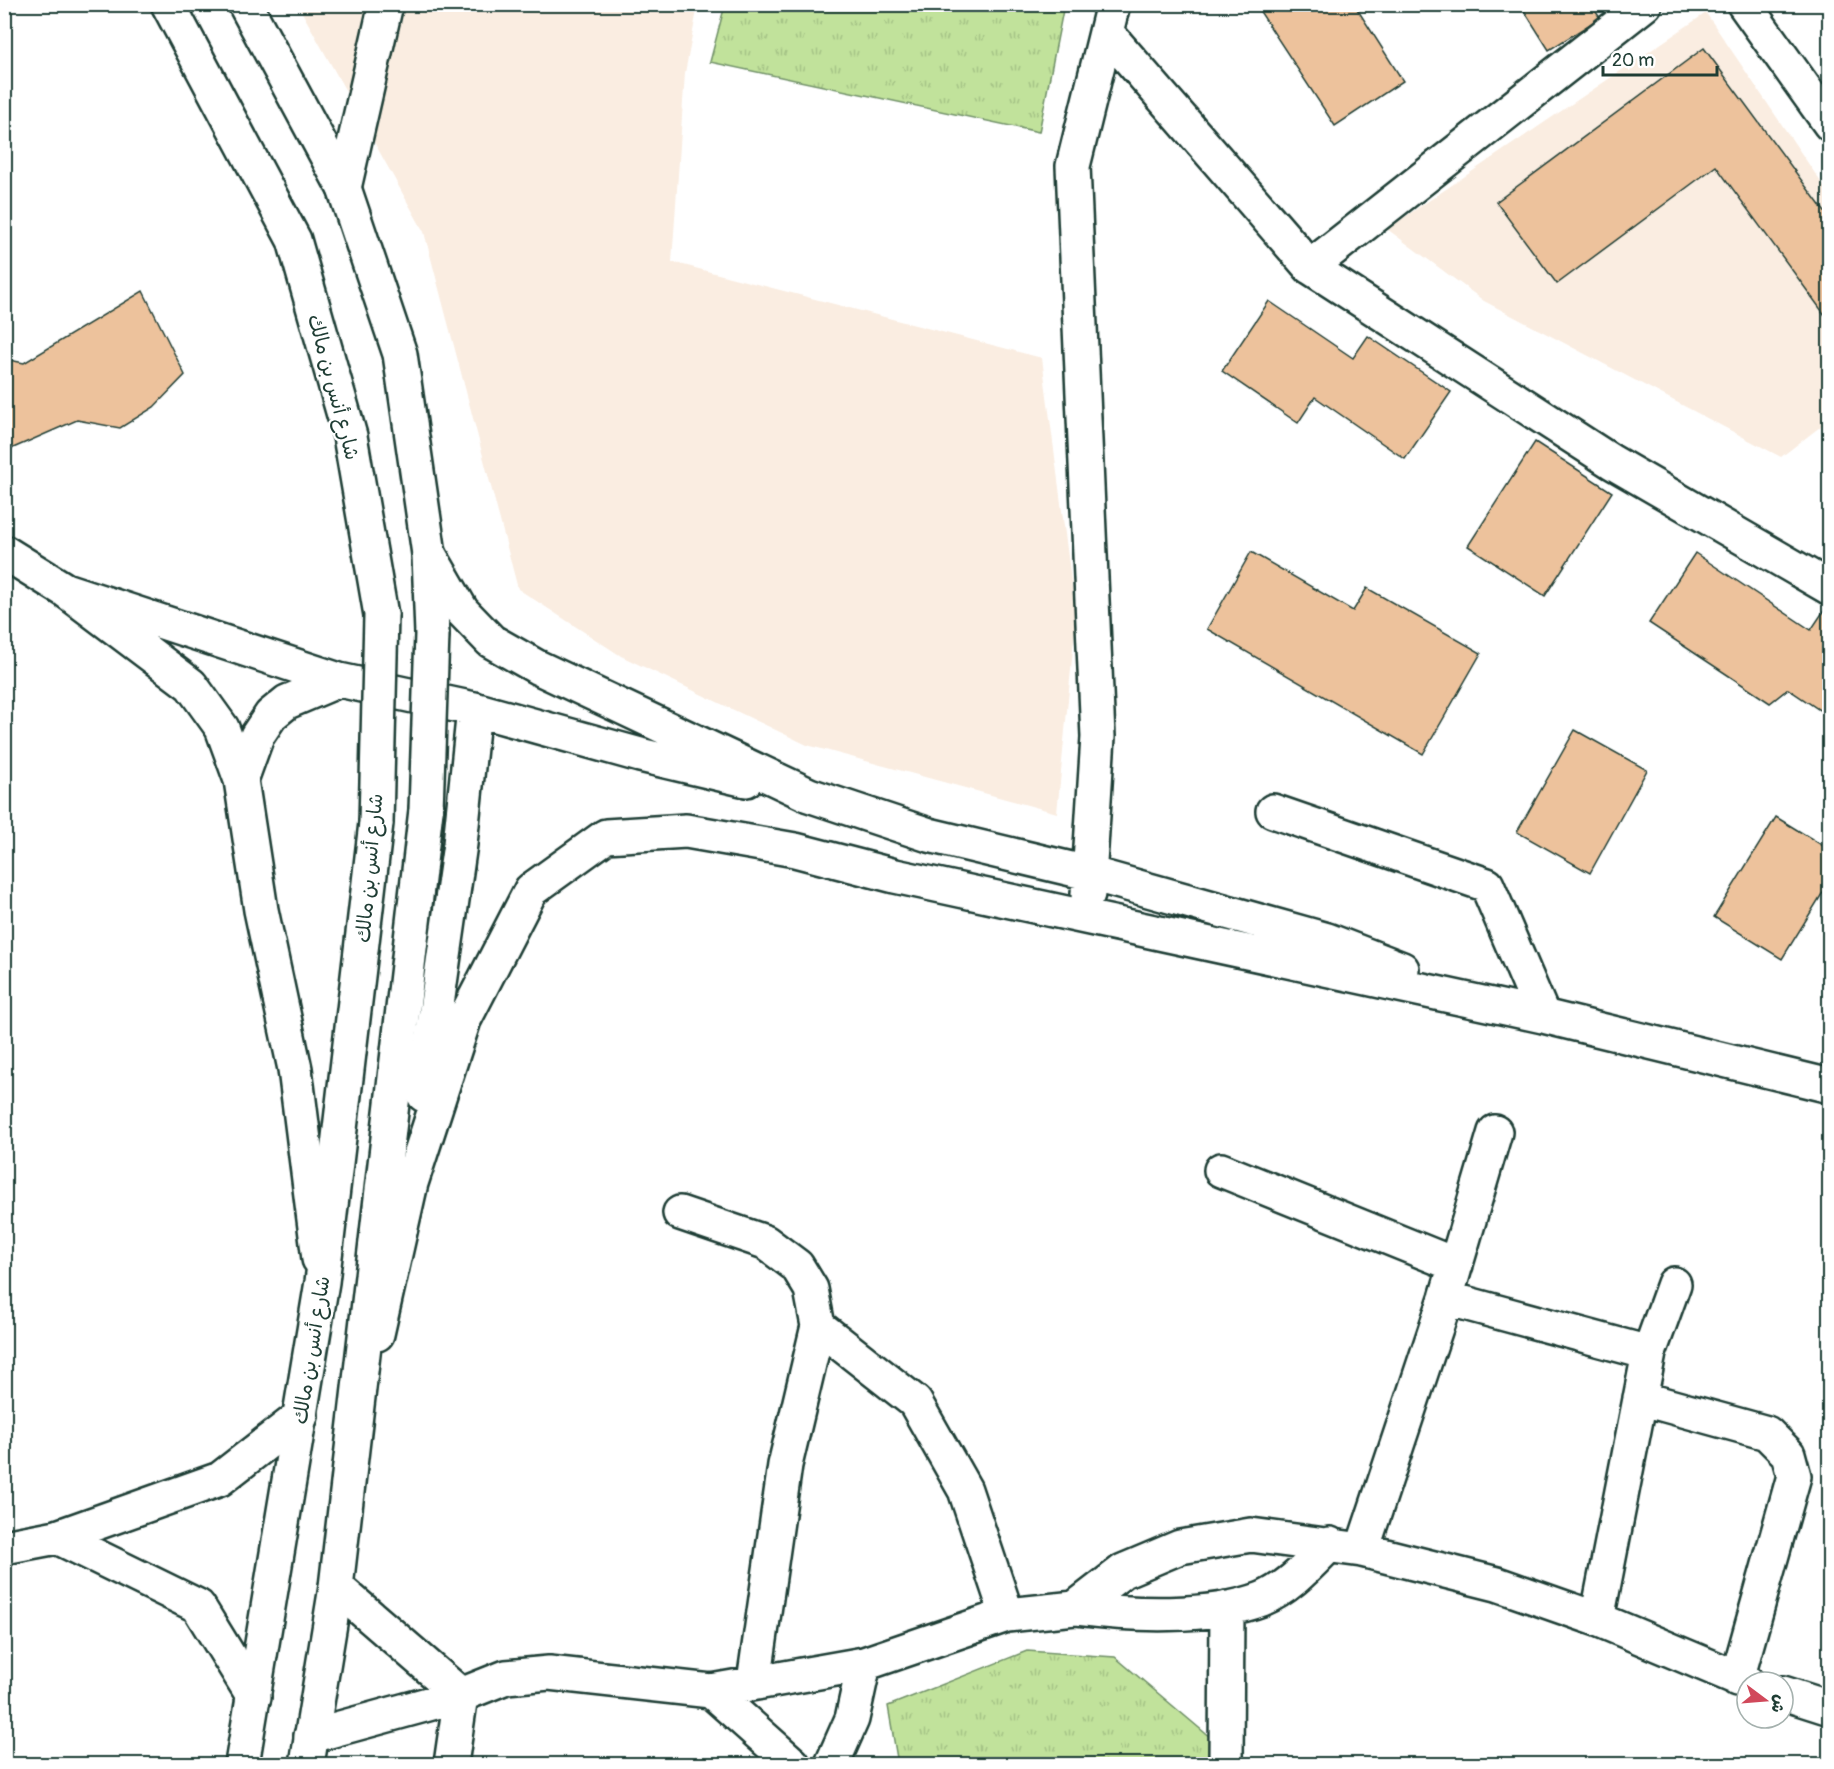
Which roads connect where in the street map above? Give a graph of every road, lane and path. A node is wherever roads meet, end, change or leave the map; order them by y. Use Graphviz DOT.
graph roads {
  1 [pos="168,4"];
  2 [pos="245,4"];
  3 [pos="386,4"];
  4 [pos="1645,4"];
  5 [pos="1744,4"];
  6 [pos="1110,18"];
  7 [pos="1830,124"];
  8 [pos="344,188"];
  9 [pos="1310,267"];
  10 [pos="4,552"];
  11 [pos="429,554"];
  12 [pos="1830,588"];
  13 [pos="65,590"];
  14 [pos="339,680"];
  15 [pos="474,709"];
  16 [pos="242,780"];
  17 [pos="809,795"];
  18 [pos="1273,811"];
  19 [pos="1088,873"];
  20 [pos="1087,916"];
  21 [pos="1442,993"];
  22 [pos="1543,1016"];
  23 [pos="1830,1086"];
  24 [pos="1495,1132"];
  25 [pos="1221,1170"];
  26 [pos="411,1183"];
  27 [pos="680,1213"];
  28 [pos="1456,1265"];
  29 [pos="322,1282"];
  30 [pos="1674,1284"];
  31 [pos="1446,1298"];
  32 [pos="818,1326"];
  33 [pos="1649,1353"];
  34 [pos="1640,1398"];
  35 [pos="302,1416"];
  36 [pos="356,1430"];
  37 [pos="57,1537"];
  38 [pos="1330,1544"];
  39 [pos="4,1547"];
  40 [pos="1362,1550"];
  41 [pos="336,1587"];
  42 [pos="1075,1608"];
  43 [pos="1227,1608"];
  44 [pos="1007,1615"];
  45 [pos="1597,1619"];
  46 [pos="864,1664"];
  47 [pos="1745,1670"];
  48 [pos="1735,1678"];
  49 [pos="754,1682"];
  50 [pos="711,1691"];
  51 [pos="461,1695"];
  52 [pos="254,1697"];
  53 [pos="1795,1697"];
  54 [pos="1830,1708"];
  55 [pos="309,1750"];
  56 [pos="242,1764"];
  57 [pos="451,1764"];
  58 [pos="793,1764"];
  59 [pos="832,1764"];
  60 [pos="1226,1764"];
  1 -- 29 [label="street, شارع أنس بن مالك, bridge"];
  2 -- 8 [label="street"];
  3 -- 8 [label="street"];
  4 -- 9 [label="street"];
  5 -- 7 [label="street"];
  6 -- 9 [label="street"];
  6 -- 19 [label="street"];
  8 -- 11 [label="street"];
  9 -- 12 [label="street"];
  10 -- 13 [label="street"];
  11 -- 17 [label="street"];
  11 -- 36 [label="street, bridge"];
  13 -- 14 [label="street"];
  13 -- 16 [label="street"];
  14 -- 15 [label="street"];
  14 -- 16 [label="street"];
  15 -- 17 [label="street"];
  15 -- 26 [label="street"];
  16 -- 29 [label="street"];
  17 -- 19 [label="street"];
  18 -- 22 [label="street"];
  19 -- 20 [label="street"];
  19 -- 21 [label="street"];
  20 -- 21 [label="street"];
  20 -- 26 [label="street"];
  21 -- 22 [label="street"];
  22 -- 23 [label="street"];
  24 -- 28 [label="street"];
  25 -- 28 [label="street"];
  26 -- 36 [label="street"];
  27 -- 32 [label="street"];
  28 -- 31 [label="street"];
  29 -- 35 [label="street, شارع أنس بن مالك"];
  30 -- 33 [label="street"];
  31 -- 33 [label="street"];
  31 -- 40 [label="street"];
  32 -- 44 [label="street"];
  32 -- 49 [label="street"];
  33 -- 34 [label="street"];
  34 -- 45 [label="street"];
  34 -- 47 [label="street"];
  35 -- 37 [label="street"];
  35 -- 52 [label="street, شارع أنس بن مالك"];
  36 -- 41 [label="street"];
  37 -- 39 [label="street"];
  37 -- 52 [label="street"];
  38 -- 40 [label="street"];
  38 -- 42 [label="street"];
  38 -- 43 [label="street"];
  40 -- 45 [label="street"];
  41 -- 51 [label="street"];
  41 -- 55 [label="street"];
  42 -- 43 [label="street"];
  42 -- 44 [label="street"];
  43 -- 60 [label="street"];
  44 -- 46 [label="street"];
  45 -- 48 [label="street"];
  46 -- 49 [label="street"];
  46 -- 59 [label="street"];
  49 -- 50 [label="street"];
  50 -- 51 [label="street"];
  50 -- 58 [label="street"];
  51 -- 55 [label="street"];
  51 -- 57 [label="street"];
  52 -- 56 [label="street, شارع أنس بن مالك"];
  53 -- 54 [label="street"];
}
